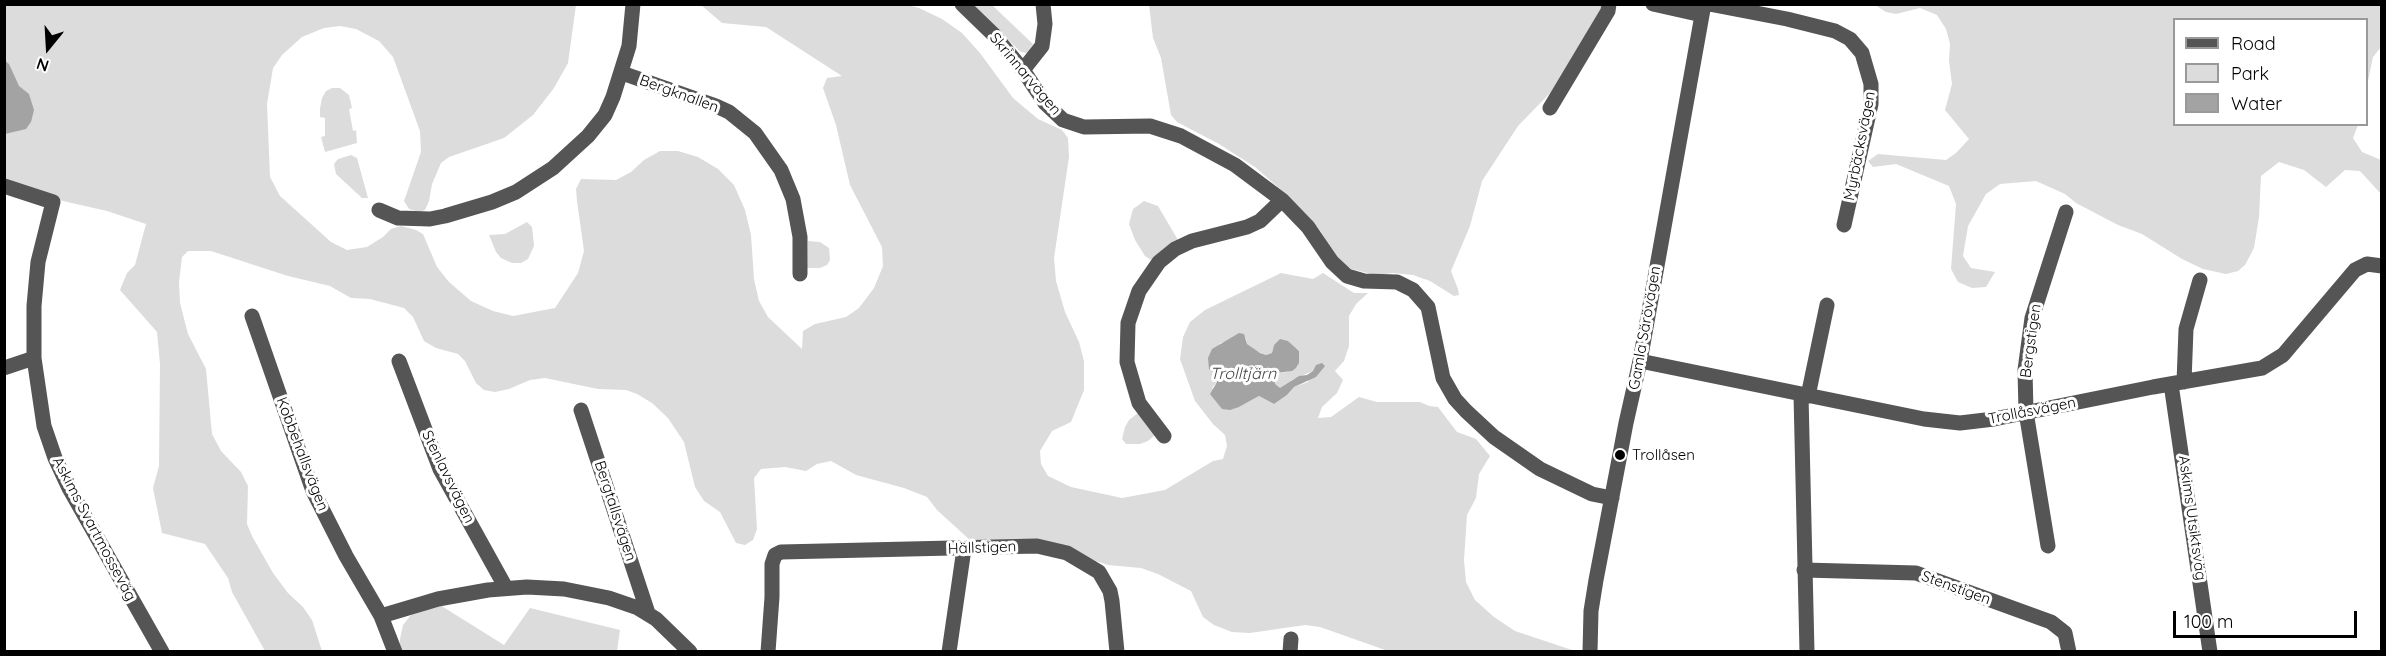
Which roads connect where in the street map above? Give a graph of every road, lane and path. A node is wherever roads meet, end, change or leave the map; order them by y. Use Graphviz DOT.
graph roads {
  1 [pos="633,4"];
  2 [pos="962,4"];
  3 [pos="1043,4"];
  4 [pos="1653,4"];
  5 [pos="1610,6"];
  6 [pos="1705,8"];
  7 [pos="1023,70"];
  8 [pos="622,73"];
  9 [pos="1550,108"];
  10 [pos="4,186"];
  11 [pos="1282,200"];
  12 [pos="379,210"];
  13 [pos="2066,212"];
  14 [pos="1844,225"];
  15 [pos="2379,263"];
  16 [pos="800,274"];
  17 [pos="2200,280"];
  18 [pos="1827,305"];
  19 [pos="252,316"];
  20 [pos="34,358"];
  21 [pos="399,361"];
  22 [pos="1640,361"];
  23 [pos="4,368"];
  24 [pos="2178,383"];
  25 [pos="1805,395"];
  26 [pos="581,410"];
  27 [pos="2026,412"];
  28 [pos="1164,436"];
  29 [pos="1612,498"];
  30 [pos="2049,546"];
  31 [pos="964,549"];
  32 [pos="1804,570"];
  33 [pos="506,588"];
  34 [pos="648,613"];
  35 [pos="381,616"];
  36 [pos="162,651"];
  37 [pos="395,651"];
  38 [pos="690,651"];
  39 [pos="768,651"];
  40 [pos="949,651"];
  41 [pos="1118,651"];
  42 [pos="1590,651"];
  43 [pos="1807,651"];
  44 [pos="2068,651"];
  45 [pos="2210,651"];
  1 -- 8 [label="street"];
  2 -- 7 [label="street, Skrinnarvägen"];
  3 -- 7 [label="street"];
  4 -- 6 [label="street, Myrbäcksvägen"];
  5 -- 9 [label="street"];
  6 -- 14 [label="street, Myrbäcksvägen"];
  6 -- 22 [label="street, Gamla Särövägen"];
  7 -- 11 [label="street, Skrinnarvägen"];
  8 -- 12 [label="street"];
  8 -- 16 [label="street, Bergknallen"];
  10 -- 20 [label="street, Askims Svartmosseväg"];
  11 -- 28 [label="street"];
  11 -- 29 [label="street, Skrinnarvägen"];
  13 -- 27 [label="street, Bergstigen"];
  15 -- 24 [label="street, Trollåsvägen"];
  17 -- 24 [label="street, Askims Utsiktsväg"];
  18 -- 25 [label="street"];
  19 -- 35 [label="street, Kobbehallsvägen"];
  20 -- 23 [label="street"];
  20 -- 36 [label="street, Askims Svartmosseväg"];
  21 -- 33 [label="street, Stenlavsvägen"];
  22 -- 25 [label="street, Trollåsvägen"];
  22 -- 29 [label="street, Gamla Särövägen"];
  24 -- 27 [label="street, Trollåsvägen"];
  24 -- 45 [label="street, Askims Utsiktsväg"];
  25 -- 27 [label="street, Trollåsvägen"];
  25 -- 32 [label="street"];
  26 -- 34 [label="street, Bergtallsvägen"];
  27 -- 30 [label="street, Bergstigen"];
  29 -- 42 [label="street, Gamla Särövägen"];
  31 -- 39 [label="street, Hällstigen"];
  31 -- 40 [label="street"];
  31 -- 41 [label="street, Hällstigen"];
  32 -- 43 [label="street"];
  32 -- 44 [label="street, Stenstigen"];
  33 -- 34 [label="street"];
  33 -- 35 [label="street"];
  34 -- 38 [label="street"];
  35 -- 37 [label="street, Kobbehallsvägen"];
}
